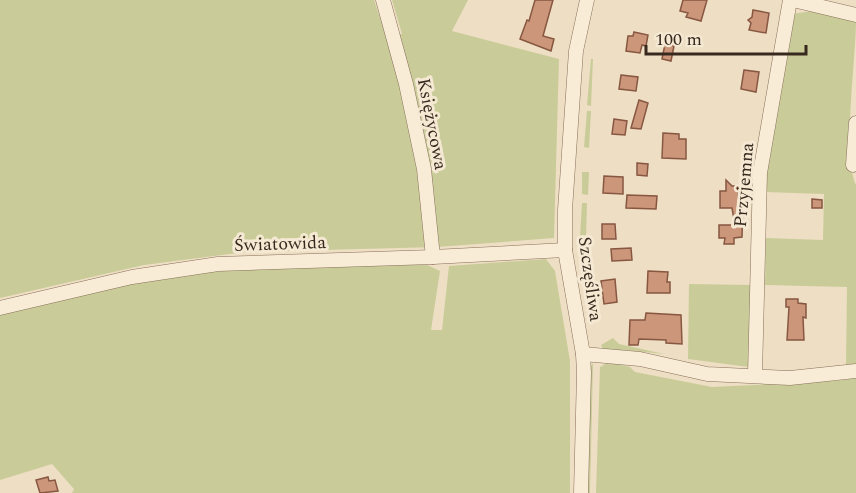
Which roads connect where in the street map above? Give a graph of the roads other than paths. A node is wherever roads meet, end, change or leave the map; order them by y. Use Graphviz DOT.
graph roads {
  1 [pos="383,0"];
  2 [pos="587,0"];
  3 [pos="791,0"];
  4 [pos="856,15"];
  5 [pos="856,123"];
  6 [pos="854,165"];
  7 [pos="565,250"];
  8 [pos="433,257"];
  9 [pos="0,308"];
  10 [pos="583,354"];
  11 [pos="856,371"];
  12 [pos="754,375"];
  13 [pos="581,493"];
  1 -- 8 [label="street, Księżycowa"];
  2 -- 7 [label="street, Szczęśliwa"];
  3 -- 4 [label="street"];
  3 -- 12 [label="street, Przyjemna"];
  5 -- 6 [label="street"];
  7 -- 8 [label="street, Światowida"];
  7 -- 10 [label="street, Szczęśliwa"];
  8 -- 9 [label="street, Światowida"];
  10 -- 12 [label="street"];
  10 -- 13 [label="street, Szczęśliwa"];
  11 -- 12 [label="street"];
}
